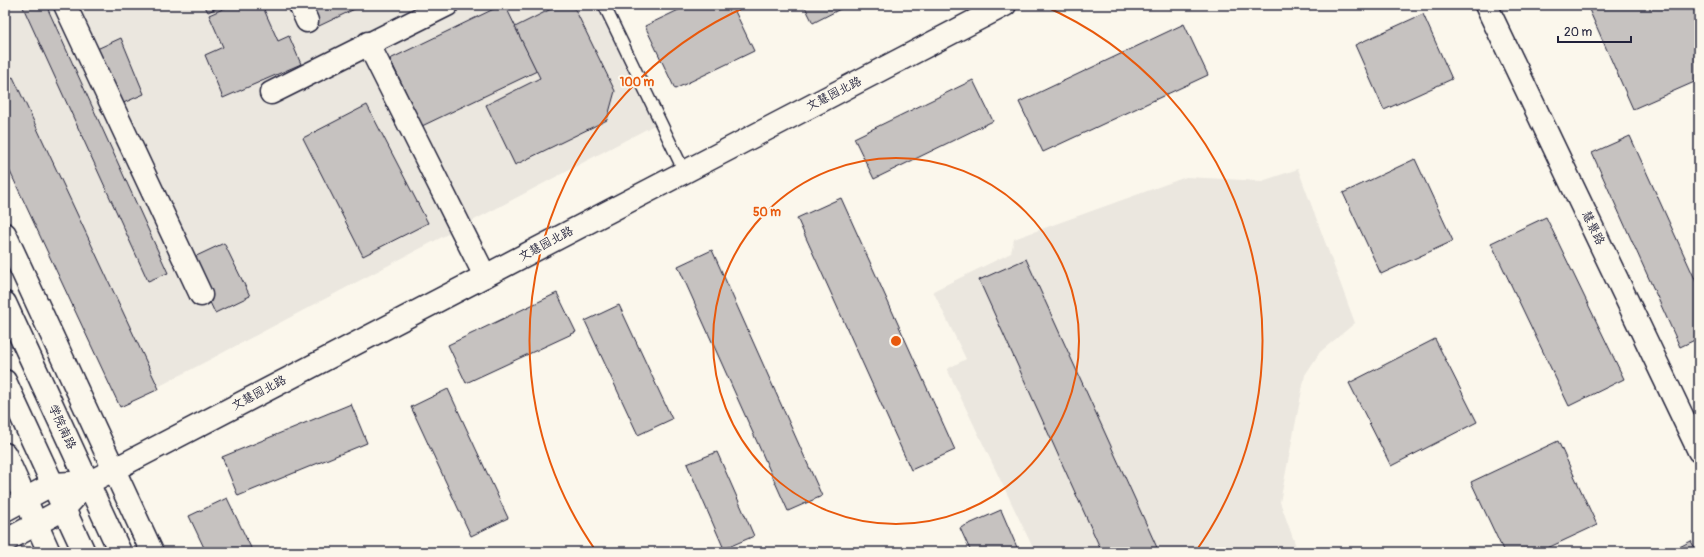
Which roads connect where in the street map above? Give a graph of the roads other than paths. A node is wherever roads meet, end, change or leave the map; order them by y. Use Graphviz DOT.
graph roads {
  1 [pos="65,5"];
  2 [pos="447,5"];
  3 [pos="604,5"];
  4 [pos="1005,5"];
  5 [pos="1486,5"];
  6 [pos="368,43"];
  7 [pos="271,93"];
  8 [pos="684,171"];
  9 [pos="5,234"];
  10 [pos="485,276"];
  11 [pos="201,295"];
  12 [pos="5,303"];
  13 [pos="5,381"];
  14 [pos="1699,452"];
  15 [pos="5,454"];
  16 [pos="114,469"];
  17 [pos="88,482"];
  18 [pos="53,484"];
  19 [pos="26,498"];
  20 [pos="64,509"];
  21 [pos="5,510"];
  22 [pos="36,524"];
  23 [pos="5,541"];
  24 [pos="49,552"];
  25 [pos="84,552"];
  26 [pos="120,552"];
  27 [pos="152,552"];
  1 -- 11 [label="street"];
  2 -- 6 [label="street"];
  3 -- 8 [label="lane"];
  4 -- 8 [label="street, 文慧园北路"];
  5 -- 14 [label="street, 慧景路"];
  6 -- 7 [label="street"];
  6 -- 10 [label="street"];
  8 -- 10 [label="street, 文慧园北路"];
  9 -- 16 [label="street"];
  10 -- 16 [label="street, 文慧园北路"];
  12 -- 17 [label="street, 学院南路"];
  13 -- 18 [label="street"];
  15 -- 19 [label="street"];
  16 -- 17 [label="street, 文慧园北路"];
  16 -- 27 [label="street"];
  17 -- 18 [label="street"];
  17 -- 20 [label="street"];
  17 -- 26 [label="street, 学院南路"];
  18 -- 19 [label="street"];
  18 -- 20 [label="street"];
  19 -- 21 [label="street"];
  19 -- 22 [label="street"];
  20 -- 22 [label="street"];
  20 -- 25 [label="street"];
  22 -- 23 [label="street"];
  22 -- 24 [label="street"];
}
